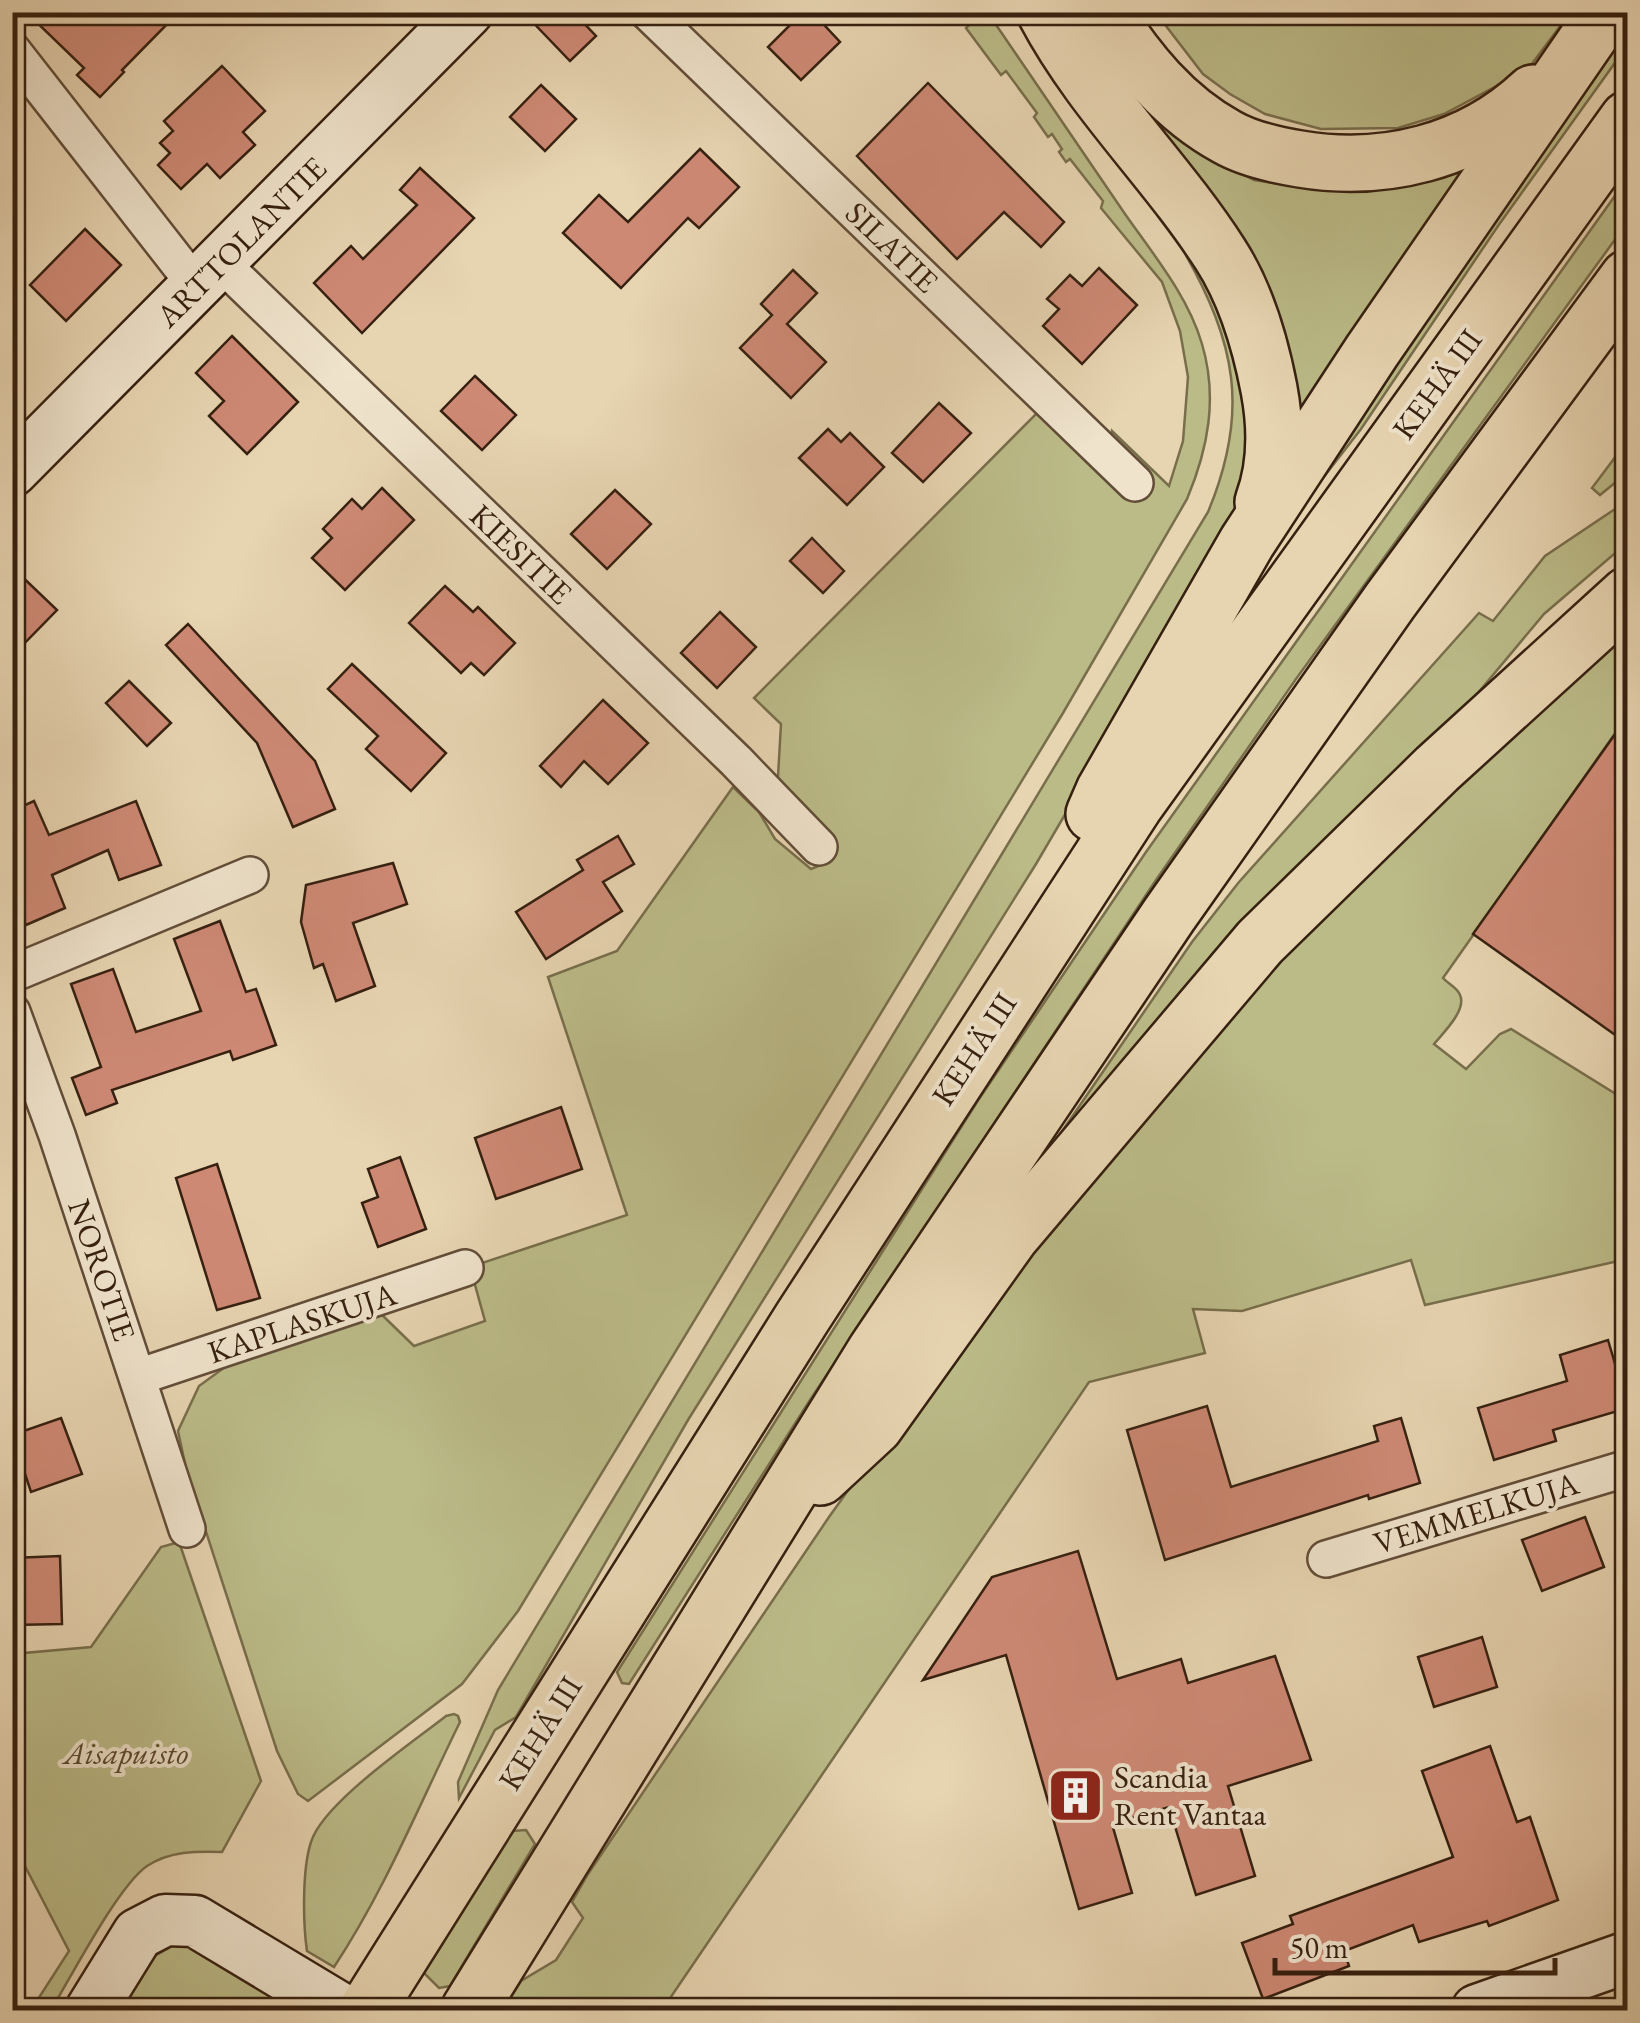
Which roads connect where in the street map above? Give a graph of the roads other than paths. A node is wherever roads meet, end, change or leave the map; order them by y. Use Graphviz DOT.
graph roads {
  1 [pos="468,12"];
  2 [pos="648,12"];
  3 [pos="1046,12"];
  4 [pos="1105,12"];
  5 [pos="1592,31"];
  6 [pos="12,50"];
  7 [pos="1628,119"];
  8 [pos="209,275"];
  9 [pos="1628,278"];
  10 [pos="12,471"];
  11 [pos="1136,483"];
  12 [pos="1247,542"];
  13 [pos="1628,594"];
  14 [pos="819,847"];
  15 [pos="250,875"];
  16 [pos="1036,954"];
  17 [pos="12,974"];
  18 [pos="12,1012"];
  19 [pos="465,1268"];
  20 [pos="138,1377"];
  21 [pos="1628,1468"];
  22 [pos="766,1526"];
  23 [pos="187,1529"];
  24 [pos="1326,1559"];
  25 [pos="1628,1957"];
  26 [pos="381,1988"];
  27 [pos="471,2008"];
  28 [pos="91,2010"];
  29 [pos="343,2010"];
  30 [pos="1477,2010"];
  1 -- 8 [label="street, ARTTOLANTIE"];
  2 -- 11 [label="street, SILATIE"];
  3 -- 12 [label="highway"];
  4 -- 5 [label="highway"];
  5 -- 12 [label="highway"];
  6 -- 8 [label="street, KIESITIE"];
  7 -- 16 [label="highway, KEHÄ III"];
  8 -- 10 [label="street, ARTTOLANTIE"];
  8 -- 14 [label="street, KIESITIE"];
  9 -- 22 [label="highway"];
  12 -- 16 [label="highway"];
  13 -- 22 [label="highway"];
  15 -- 17 [label="street"];
  16 -- 26 [label="highway, KEHÄ III"];
  18 -- 20 [label="street, NOROTIE"];
  19 -- 20 [label="street, KAPLASKUJA"];
  20 -- 23 [label="street, NOROTIE"];
  21 -- 24 [label="street, VEMMELKUJA"];
  22 -- 27 [label="highway"];
  25 -- 30 [label="street"];
  28 -- 29 [label="street"];
}
